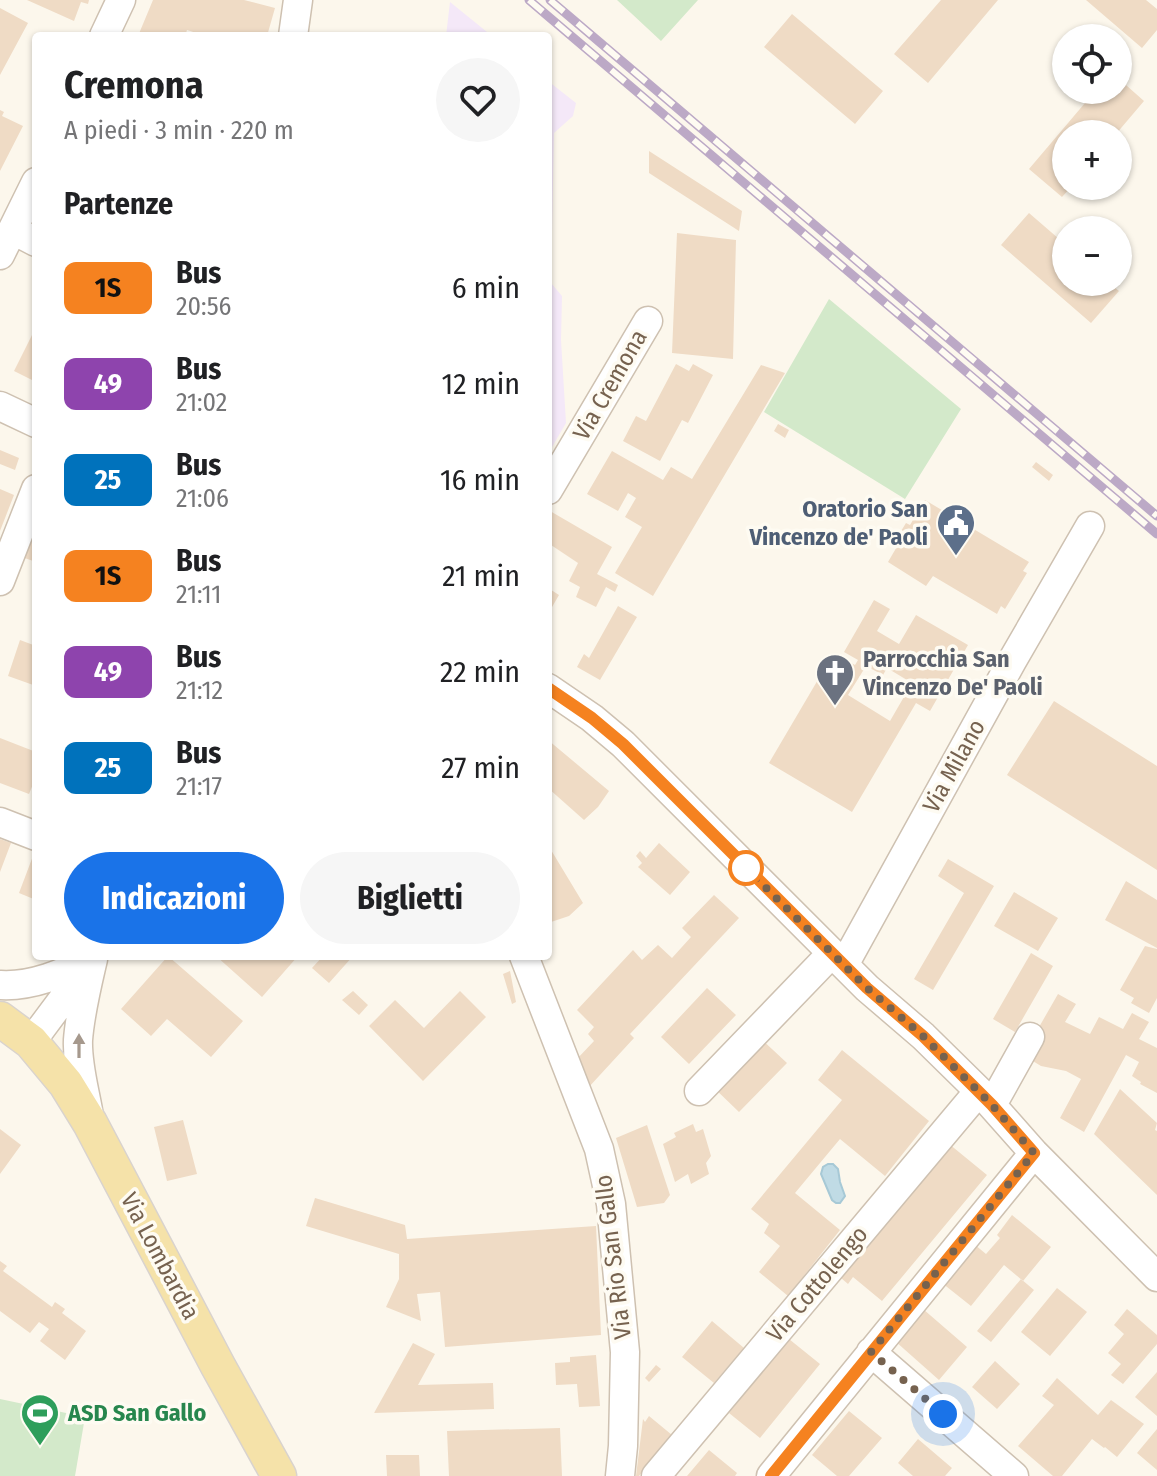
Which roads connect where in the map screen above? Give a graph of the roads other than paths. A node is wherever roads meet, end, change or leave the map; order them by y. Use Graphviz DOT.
graph roads {
  1 [pos="121,0"];
  2 [pos="298,0"];
  3 [pos="106,32"];
  4 [pos="294,32"];
  5 [pos="32,202"];
  6 [pos="25,236"];
  7 [pos="0,255"];
  8 [pos="648,321"];
  9 [pos="0,406"];
  10 [pos="32,421"];
  11 [pos="552,483"];
  12 [pos="32,499"];
  13 [pos="1090,526"];
  14 [pos="0,581"];
  15 [pos="552,691"];
  16 [pos="0,822"];
  17 [pos="32,834"];
  18 [pos="838,959"];
  19 [pos="88,960"];
  20 [pos="92,960"];
  21 [pos="93,960"];
  22 [pos="526,960"];
  23 [pos="0,985"];
  24 [pos="0,1019"];
  25 [pos="1030,1037"];
  26 [pos="31,1042"];
  27 [pos="699,1091"];
  28 [pos="986,1098"];
  29 [pos="90,1123"];
  30 [pos="1034,1153"];
  31 [pos="1155,1268"];
  32 [pos="871,1352"];
  33 [pos="779,1473"];
  34 [pos="279,1476"];
  35 [pos="620,1476"];
  36 [pos="656,1476"];
  37 [pos="1014,1476"];
  1 -- 3 [label="street"];
  2 -- 4 [label="street"];
  5 -- 6 [label="street"];
  6 -- 7 [label="street"];
  8 -- 11 [label="street, Via Cremona"];
  9 -- 10 [label="street"];
  12 -- 14 [label="street"];
  13 -- 18 [label="street, Via Milano"];
  15 -- 18 [label="street"];
  16 -- 17 [label="street"];
  18 -- 27 [label="street, Via Milano"];
  18 -- 28 [label="street"];
  19 -- 23 [label="street"];
  20 -- 26 [label="street"];
  29 -- 21 [label="street, one-way"];
  22 -- 35 [label="street, Via Rio San Gallo"];
  24 -- 26 [label="main road, Via Lombardia"];
  25 -- 28 [label="street"];
  26 -- 29 [label="main road, Via Lombardia"];
  28 -- 30 [label="street"];
  28 -- 36 [label="street, Via Cottolengo"];
  29 -- 34 [label="main road, Via Lombardia"];
  30 -- 31 [label="street"];
  30 -- 32 [label="street"];
  32 -- 33 [label="street"];
  32 -- 37 [label="street"];
}
